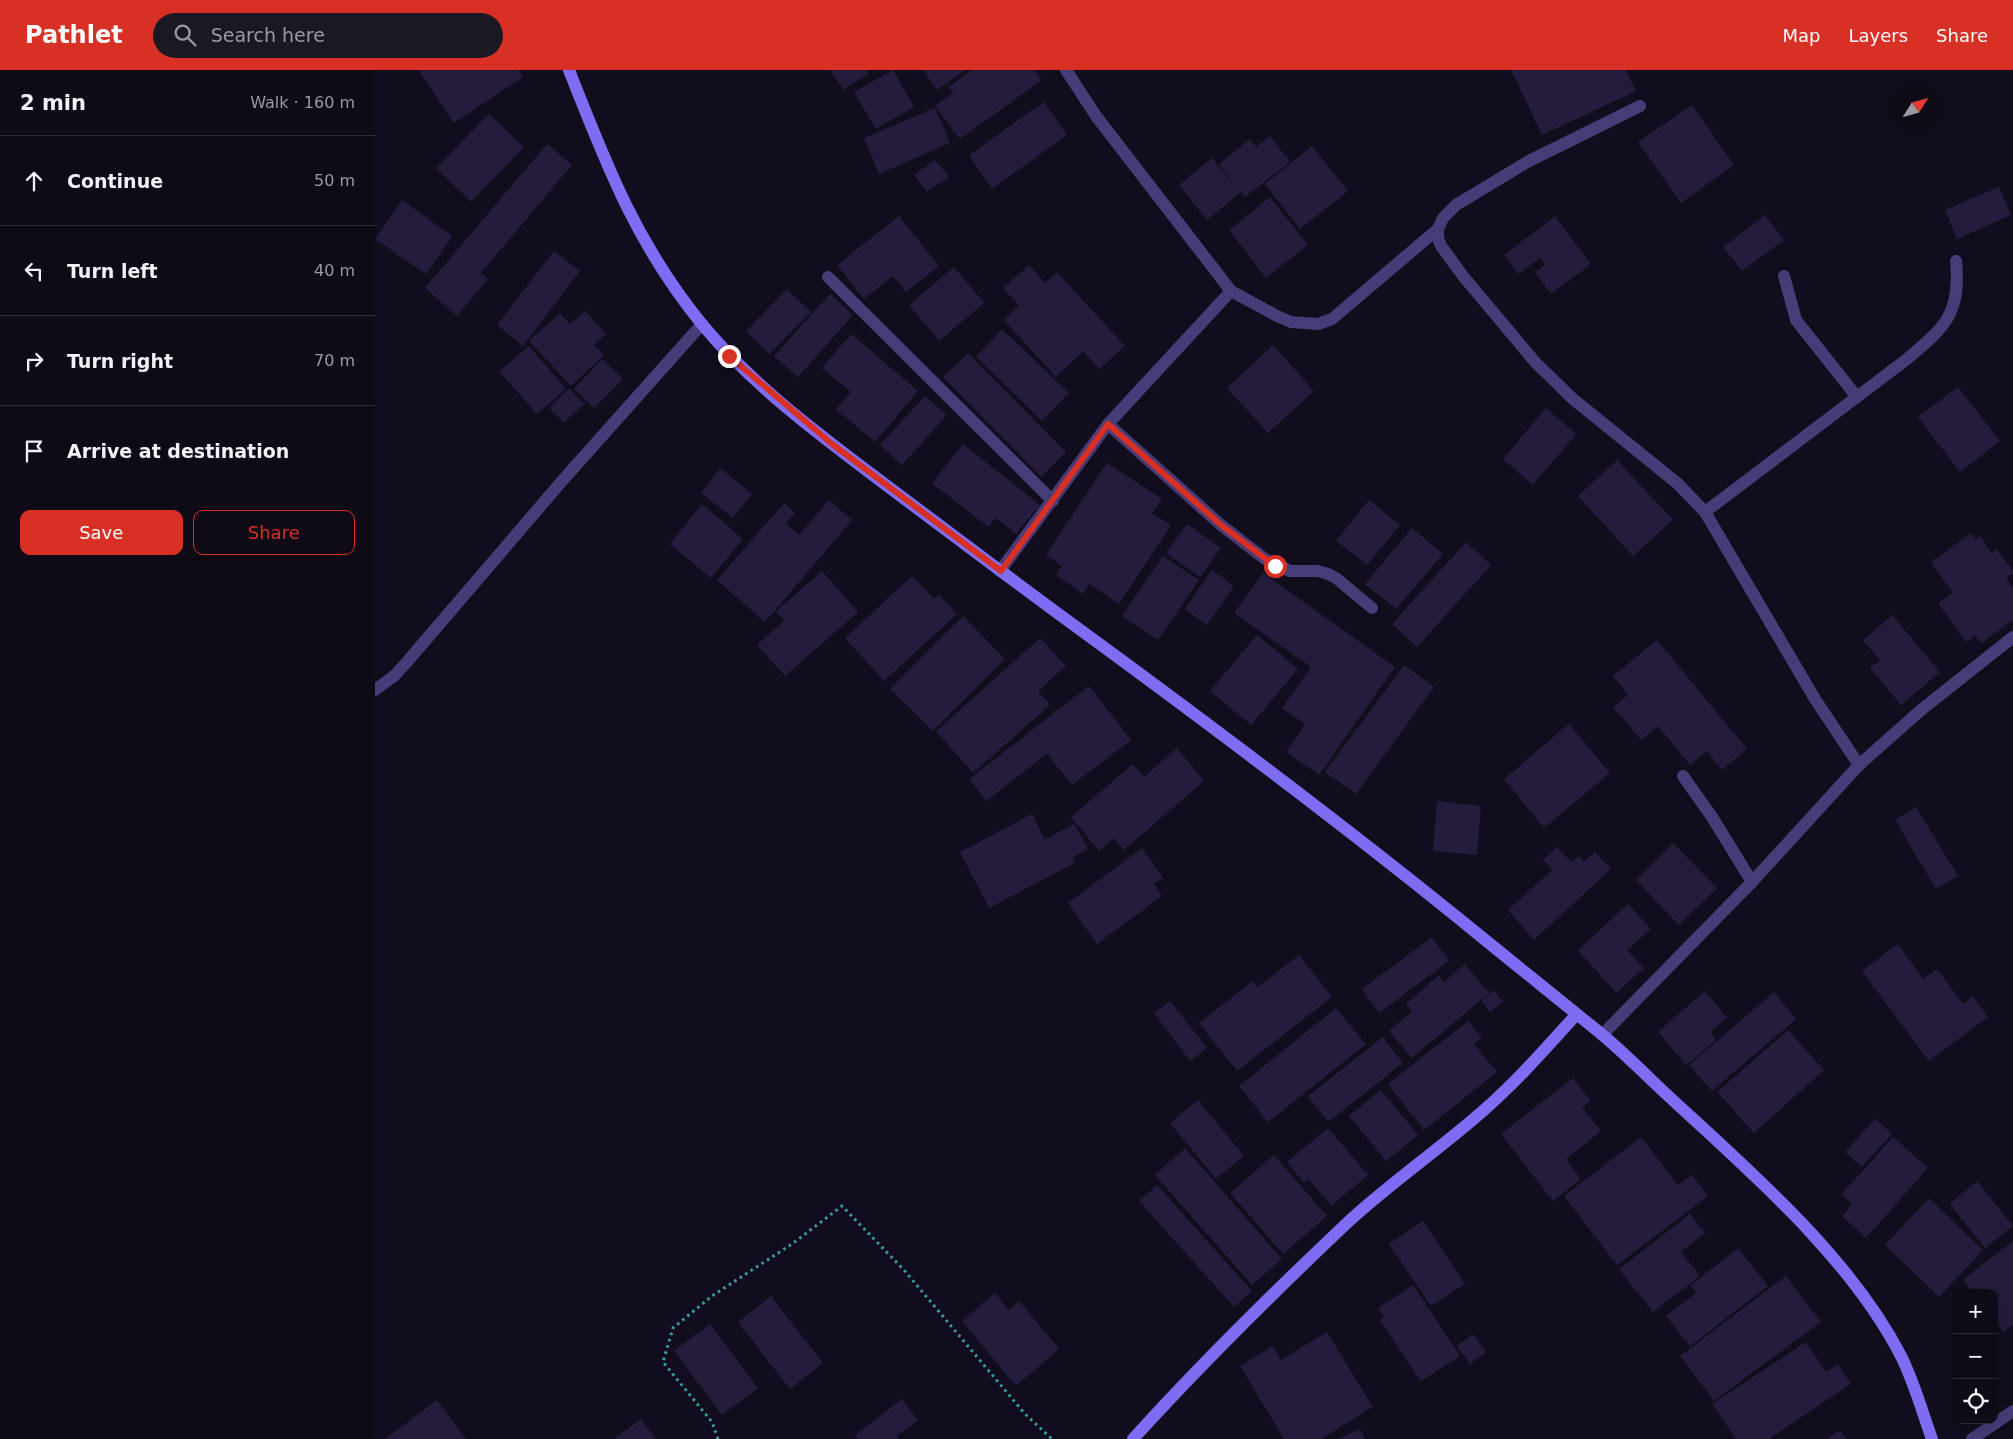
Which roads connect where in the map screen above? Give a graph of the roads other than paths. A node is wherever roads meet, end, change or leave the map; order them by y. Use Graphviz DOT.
graph roads {
  1 [pos="569,70"];
  2 [pos="1066,70"];
  3 [pos="1640,106"];
  4 [pos="1438,229"];
  5 [pos="1956,261"];
  6 [pos="1784,276"];
  7 [pos="828,277"];
  8 [pos="1231,291"];
  9 [pos="702,324"];
  10 [pos="1857,397"];
  11 [pos="1108,424"];
  12 [pos="1053,501"];
  13 [pos="1705,512"];
  14 [pos="1001,571"];
  15 [pos="1372,608"];
  16 [pos="2013,637"];
  17 [pos="375,690"];
  18 [pos="1859,765"];
  19 [pos="1683,776"];
  20 [pos="1752,882"];
  21 [pos="1577,1014"];
  22 [pos="1602,1035"];
  23 [pos="2013,1411"];
  24 [pos="1133,1439"];
  25 [pos="1932,1439"];
  26 [pos="1972,1439"];
  1 -- 9 [label="street"];
  2 -- 8 [label="street"];
  3 -- 4 [label="street"];
  4 -- 8 [label="street"];
  4 -- 13 [label="street"];
  5 -- 10 [label="street"];
  6 -- 10 [label="street"];
  7 -- 12 [label="street"];
  8 -- 11 [label="street"];
  9 -- 14 [label="street"];
  9 -- 17 [label="street"];
  10 -- 13 [label="street"];
  11 -- 12 [label="street"];
  11 -- 15 [label="street"];
  12 -- 14 [label="street"];
  13 -- 18 [label="street"];
  14 -- 21 [label="street"];
  16 -- 18 [label="street"];
  18 -- 20 [label="street"];
  19 -- 20 [label="street"];
  20 -- 22 [label="street"];
  21 -- 22 [label="street"];
  21 -- 24 [label="street"];
  22 -- 25 [label="street"];
  23 -- 26 [label="street"];
}
